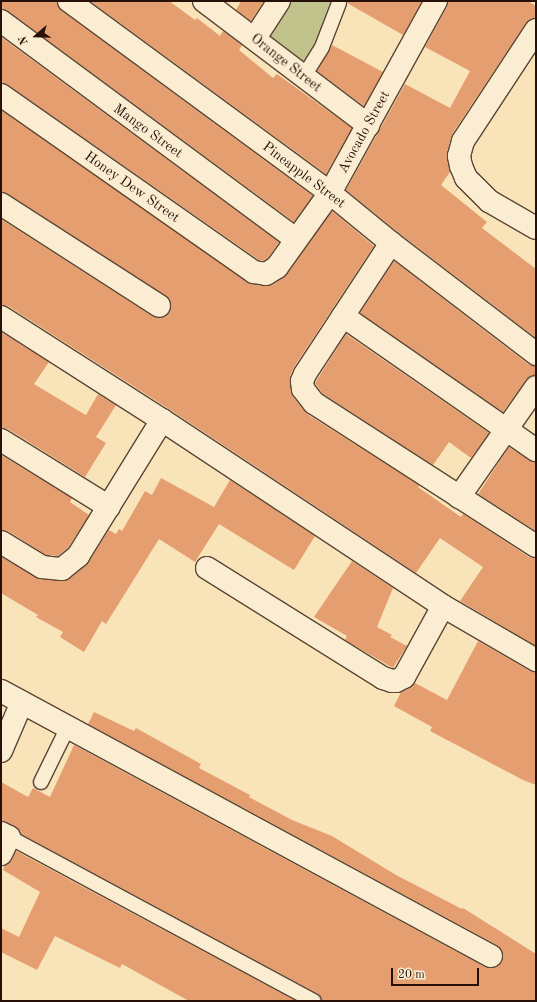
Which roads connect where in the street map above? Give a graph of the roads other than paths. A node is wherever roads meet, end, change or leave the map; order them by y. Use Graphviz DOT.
graph roads {
  1 [pos="69,1"];
  2 [pos="204,1"];
  3 [pos="279,1"];
  4 [pos="436,1"];
  5 [pos="339,3"];
  6 [pos="1,22"];
  7 [pos="536,30"];
  8 [pos="255,38"];
  9 [pos="304,76"];
  10 [pos="1,95"];
  11 [pos="368,125"];
  12 [pos="330,193"];
  13 [pos="1,204"];
  14 [pos="536,228"];
  15 [pos="296,240"];
  16 [pos="391,243"];
  17 [pos="266,274"];
  18 [pos="159,306"];
  19 [pos="343,316"];
  20 [pos="1,317"];
  21 [pos="536,354"];
  22 [pos="536,387"];
  23 [pos="162,420"];
  24 [pos="506,429"];
  25 [pos="1,440"];
  26 [pos="536,450"];
  27 [pos="459,497"];
  28 [pos="109,507"];
  29 [pos="1,542"];
  30 [pos="536,546"];
  31 [pos="207,568"];
  32 [pos="443,606"];
  33 [pos="536,660"];
  34 [pos="1,691"];
  35 [pos="22,702"];
  36 [pos="68,727"];
  37 [pos="1,751"];
  38 [pos="41,782"];
  39 [pos="4,841"];
  40 [pos="491,956"];
  41 [pos="314,1001"];
  1 -- 12 [label="street, Pineapple Street"];
  2 -- 8 [label="street, Orange Street"];
  3 -- 8 [label="street"];
  4 -- 11 [label="street, Avocado Street"];
  5 -- 9 [label="lane"];
  6 -- 15 [label="street, Mango Street"];
  7 -- 14 [label="street"];
  8 -- 9 [label="street, Orange Street"];
  9 -- 11 [label="street, Orange Street"];
  10 -- 17 [label="street, Honey Dew Street"];
  11 -- 12 [label="street, Avocado Street"];
  12 -- 15 [label="street, Avocado Street"];
  12 -- 16 [label="street, Pineapple Street"];
  13 -- 18 [label="street"];
  15 -- 17 [label="street, Avocado Street"];
  16 -- 19 [label="street"];
  16 -- 21 [label="street, Pineapple Street"];
  19 -- 24 [label="street"];
  19 -- 27 [label="street"];
  20 -- 23 [label="street"];
  22 -- 24 [label="street"];
  23 -- 28 [label="street"];
  23 -- 32 [label="street"];
  24 -- 26 [label="street"];
  24 -- 27 [label="street"];
  25 -- 28 [label="street"];
  27 -- 30 [label="street"];
  28 -- 29 [label="street"];
  31 -- 32 [label="street"];
  32 -- 33 [label="street"];
  34 -- 35 [label="street"];
  35 -- 36 [label="street"];
  35 -- 37 [label="street"];
  36 -- 38 [label="lane"];
  36 -- 40 [label="street"];
  39 -- 41 [label="lane"];
}
